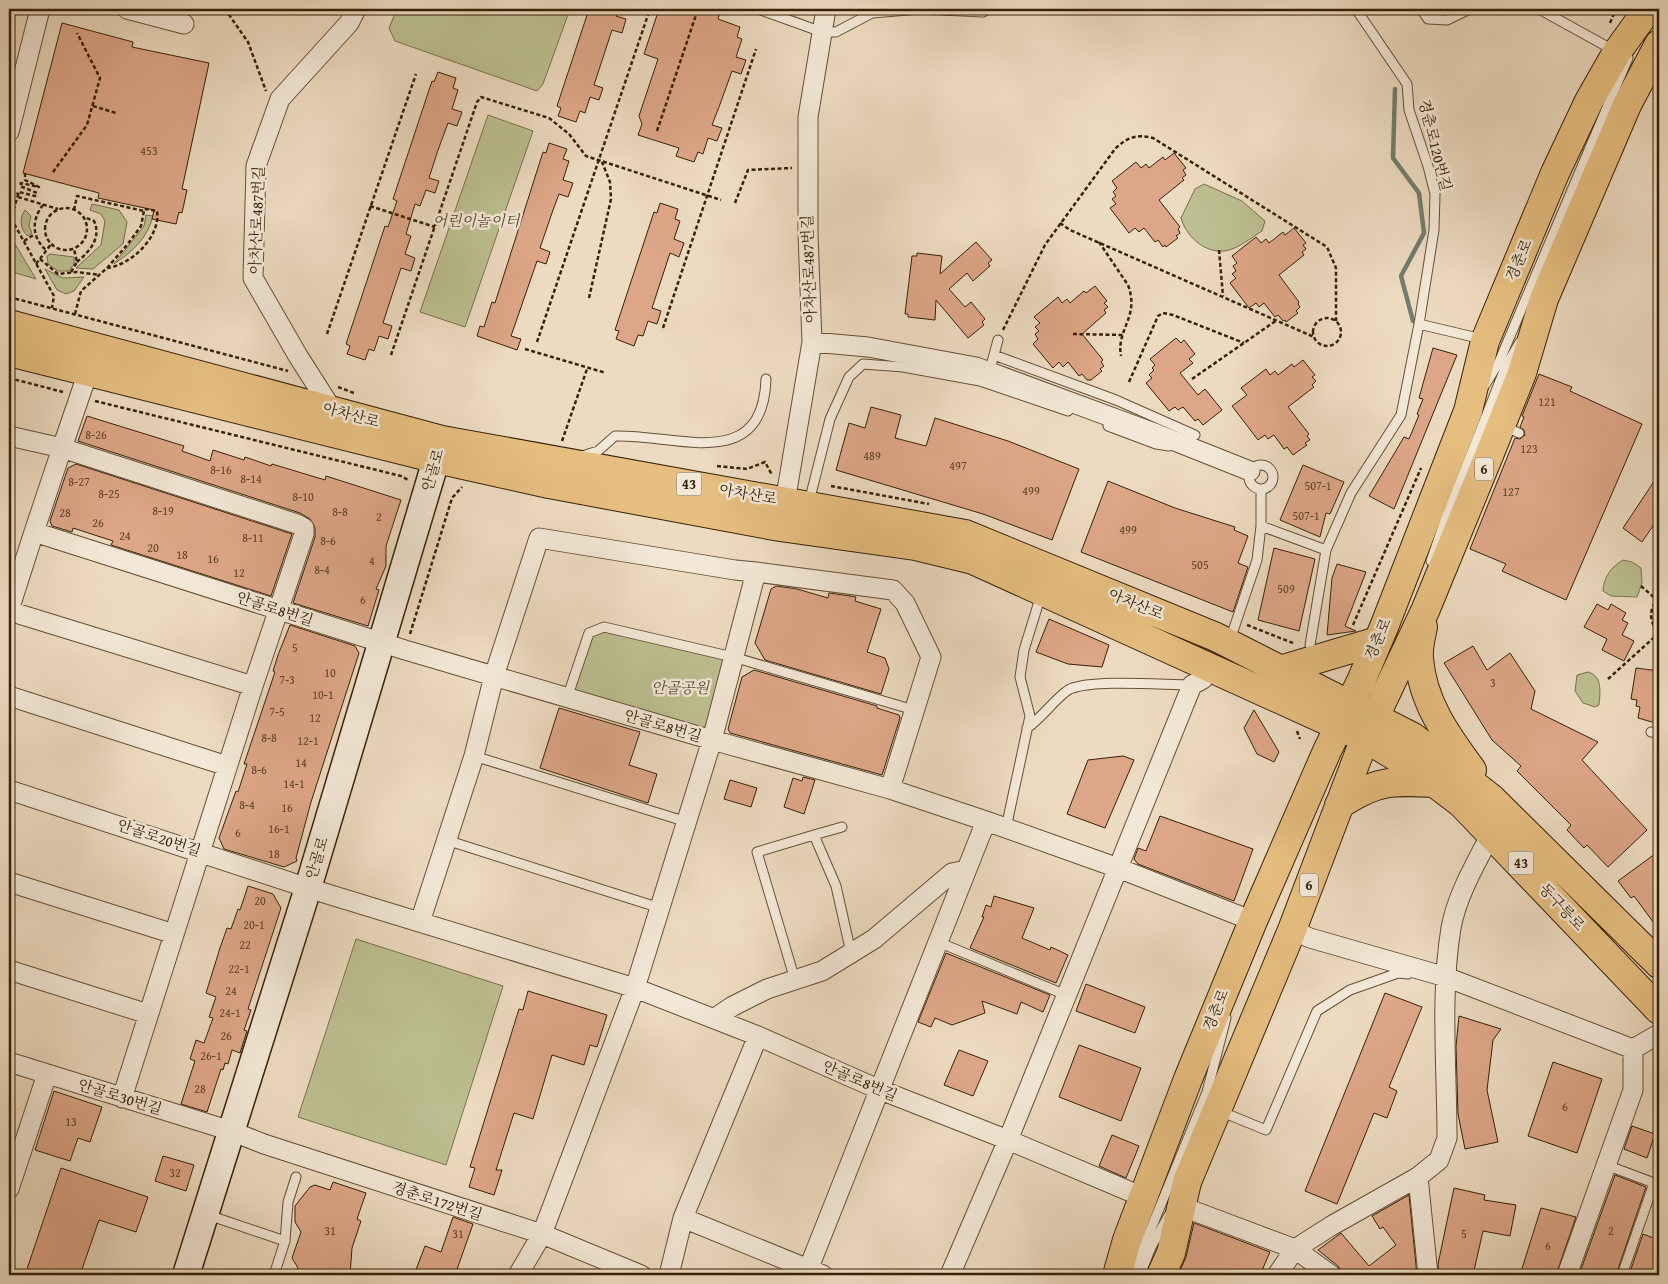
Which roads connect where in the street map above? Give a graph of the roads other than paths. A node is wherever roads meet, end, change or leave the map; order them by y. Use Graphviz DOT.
graph roads {
  1 [pos="40,9"];
  2 [pos="127,9"];
  3 [pos="356,9"];
  4 [pos="758,9"];
  5 [pos="826,9"];
  6 [pos="920,9"];
  7 [pos="989,9"];
  8 [pos="1356,9"];
  9 [pos="1421,9"];
  10 [pos="1470,9"];
  11 [pos="1539,9"];
  12 [pos="1648,10"];
  13 [pos="184,24"];
  14 [pos="822,32"];
  15 [pos="1659,44"];
  16 [pos="1617,52"];
  17 [pos="9,132"];
  18 [pos="1544,300"];
  19 [pos="9,324"];
  20 [pos="1420,324"];
  21 [pos="998,340"];
  22 [pos="1485,341"];
  23 [pos="812,342"];
  24 [pos="9,352"];
  25 [pos="864,355"];
  26 [pos="990,370"];
  27 [pos="766,379"];
  28 [pos="84,385"];
  29 [pos="334,410"];
  30 [pos="1468,411"];
  31 [pos="9,436"];
  32 [pos="62,448"];
  33 [pos="439,449"];
  34 [pos="564,452"];
  35 [pos="1250,471"];
  36 [pos="1261,489"];
  37 [pos="797,503"];
  38 [pos="1261,526"];
  39 [pos="780,528"];
  40 [pos="34,532"];
  41 [pos="1326,550"];
  42 [pos="1428,570"];
  43 [pos="756,572"];
  44 [pos="1042,590"];
  45 [pos="9,611"];
  46 [pos="278,611"];
  47 [pos="1420,611"];
  48 [pos="1378,641"];
  49 [pos="382,643"];
  50 [pos="1229,644"];
  51 [pos="1310,645"];
  52 [pos="733,657"];
  53 [pos="1280,670"];
  54 [pos="494,676"];
  55 [pos="1201,676"];
  56 [pos="253,686"];
  57 [pos="9,696"];
  58 [pos="567,698"];
  59 [pos="914,710"];
  60 [pos="1343,715"];
  61 [pos="1028,728"];
  62 [pos="1369,728"];
  63 [pos="712,740"];
  64 [pos="474,756"];
  65 [pos="227,766"];
  66 [pos="1434,783"];
  67 [pos="9,790"];
  68 [pos="890,790"];
  69 [pos="1491,798"];
  70 [pos="1339,805"];
  71 [pos="986,821"];
  72 [pos="687,822"];
  73 [pos="842,828"];
  74 [pos="1006,828"];
  75 [pos="1491,834"];
  76 [pos="814,835"];
  77 [pos="446,840"];
  78 [pos="200,852"];
  79 [pos="1118,868"];
  80 [pos="966,870"];
  81 [pos="9,882"];
  82 [pos="308,888"];
  83 [pos="660,908"];
  84 [pos="420,922"];
  85 [pos="1250,927"];
  86 [pos="1292,930"];
  87 [pos="174,934"];
  88 [pos="938,942"];
  89 [pos="851,953"];
  90 [pos="1658,959"];
  91 [pos="9,970"];
  92 [pos="1446,978"];
  93 [pos="795,980"];
  94 [pos="635,988"];
  95 [pos="1066,995"];
  96 [pos="1659,1010"];
  97 [pos="148,1014"];
  98 [pos="714,1018"];
  99 [pos="1659,1034"];
  100 [pos="758,1036"];
  101 [pos="1633,1049"];
  102 [pos="9,1062"];
  103 [pos="46,1074"];
  104 [pos="878,1089"];
  105 [pos="122,1098"];
  106 [pos="1228,1114"];
  107 [pos="231,1131"];
  108 [pos="1008,1140"];
  109 [pos="1606,1165"];
  110 [pos="296,1177"];
  111 [pos="1418,1177"];
  112 [pos="9,1189"];
  113 [pos="1185,1194"];
  114 [pos="1143,1197"];
  115 [pos="205,1214"];
  116 [pos="683,1218"];
  117 [pos="542,1234"];
  118 [pos="285,1241"];
  119 [pos="1295,1249"];
  120 [pos="812,1273"];
  121 [pos="186,1275"];
  122 [pos="274,1275"];
  123 [pos="518,1275"];
  124 [pos="641,1275"];
  125 [pos="669,1275"];
  126 [pos="950,1275"];
  127 [pos="1117,1275"];
  128 [pos="1132,1275"];
  129 [pos="1140,1275"];
  130 [pos="1161,1275"];
  131 [pos="1276,1275"];
  132 [pos="1331,1275"];
  133 [pos="1428,1275"];
  134 [pos="1568,1275"];
  135 [pos="1622,1275"];
  1 -- 17 [label="street"];
  2 -- 13 [label="street"];
  3 -- 29 [label="street, 아차산로487번길"];
  4 -- 14 [label="lane"];
  5 -- 14 [label="street, 아차산로487번길"];
  6 -- 7 [label="lane"];
  6 -- 14 [label="lane"];
  8 -- 20 [label="lane, 경춘로120번길"];
  9 -- 10 [label="lane"];
  11 -- 16 [label="lane"];
  12 -- 16 [label="main road, 경춘로"];
  12 -- 30 [label="lane"];
  14 -- 23 [label="street, 아차산로487번길"];
  15 -- 18 [label="main road, 경춘로 / 6"];
  16 -- 22 [label="main road, 경춘로"];
  18 -- 42 [label="lane"];
  18 -- 47 [label="main road, 경춘로 / 6"];
  19 -- 29 [label="main road, 아차산로 / 43"];
  20 -- 22 [label="lane"];
  20 -- 41 [label="lane, 경춘로120번길"];
  21 -- 26 [label="lane"];
  22 -- 30 [label="main road, 경춘로"];
  23 -- 25 [label="street"];
  23 -- 37 [label="street, 아차산로487번길"];
  24 -- 28 [label="main road, 아차산로 / 43"];
  25 -- 26 [label="street"];
  25 -- 37 [label="lane"];
  26 -- 35 [label="street"];
  27 -- 34 [label="lane"];
  28 -- 32 [label="street"];
  28 -- 33 [label="main road, 아차산로 / 43"];
  29 -- 33 [label="main road, 아차산로 / 43"];
  30 -- 48 [label="main road, 경춘로"];
  31 -- 32 [label="street"];
  32 -- 40 [label="street"];
  32 -- 46 [label="street"];
  33 -- 34 [label="main road, 아차산로 / 43"];
  33 -- 39 [label="main road, 아차산로 / 43"];
  33 -- 49 [label="street, 안골로"];
  34 -- 37 [label="main road, 아차산로 / 43"];
  35 -- 36 [label="lane"];
  35 -- 36 [label="lane"];
  36 -- 38 [label="lane"];
  37 -- 39 [label="street, 아차산로487번길"];
  37 -- 50 [label="main road, 아차산로 / 43"];
  38 -- 41 [label="lane"];
  38 -- 50 [label="lane"];
  39 -- 44 [label="main road, 아차산로 / 43"];
  40 -- 45 [label="street"];
  40 -- 46 [label="street, 안골로8번길"];
  41 -- 51 [label="lane, 경춘로120번길"];
  43 -- 52 [label="street"];
  43 -- 54 [label="street"];
  43 -- 59 [label="street"];
  44 -- 55 [label="main road, 아차산로 / 43"];
  44 -- 61 [label="lane"];
  45 -- 56 [label="street"];
  46 -- 49 [label="street, 안골로8번길"];
  46 -- 56 [label="street"];
  47 -- 62 [label="main road, 경춘로 / 6"];
  47 -- 69 [label="main road"];
  48 -- 53 [label="main road"];
  48 -- 60 [label="main road, 경춘로"];
  49 -- 54 [label="street, 안골로8번길"];
  49 -- 82 [label="street, 안골로"];
  50 -- 53 [label="main road, 아차산로 / 43"];
  52 -- 58 [label="lane"];
  52 -- 59 [label="lane"];
  52 -- 63 [label="street"];
  53 -- 60 [label="main road, 아차산로 / 43"];
  54 -- 58 [label="street, 안골로8번길"];
  54 -- 64 [label="street"];
  55 -- 60 [label="main road, 아차산로 / 43"];
  55 -- 61 [label="lane"];
  55 -- 79 [label="street"];
  56 -- 65 [label="street"];
  57 -- 65 [label="street"];
  58 -- 63 [label="street, 안골로8번길"];
  59 -- 68 [label="street"];
  60 -- 62 [label="main road, 아차산로 / 43"];
  60 -- 85 [label="main road, 경춘로"];
  61 -- 74 [label="lane"];
  62 -- 66 [label="main road, 동구릉로 / 43"];
  62 -- 69 [label="main road, 동구릉로 / 43"];
  62 -- 70 [label="main road, 경춘로 / 6"];
  63 -- 68 [label="street"];
  63 -- 72 [label="street, 안골로8번길"];
  64 -- 72 [label="lane"];
  64 -- 77 [label="street"];
  65 -- 78 [label="street"];
  66 -- 70 [label="main road"];
  66 -- 75 [label="main road, 동구릉로 / 43"];
  67 -- 78 [label="street, 안골로20번길"];
  68 -- 71 [label="street"];
  69 -- 90 [label="main road, 동구릉로 / 43"];
  70 -- 86 [label="main road, 경춘로 / 6"];
  71 -- 74 [label="street"];
  71 -- 80 [label="street"];
  72 -- 83 [label="street, 안골로8번길"];
  73 -- 76 [label="lane"];
  74 -- 79 [label="street"];
  75 -- 92 [label="street"];
  75 -- 96 [label="main road, 동구릉로 / 43"];
  76 -- 89 [label="lane"];
  76 -- 93 [label="lane"];
  77 -- 83 [label="lane"];
  77 -- 84 [label="street"];
  78 -- 82 [label="street, 안골로20번길"];
  78 -- 87 [label="street"];
  79 -- 85 [label="street"];
  79 -- 95 [label="street"];
  80 -- 88 [label="street"];
  80 -- 89 [label="street"];
  81 -- 87 [label="street"];
  82 -- 84 [label="street, 안골로20번길"];
  82 -- 107 [label="street, 안골로"];
  83 -- 94 [label="street, 안골로8번길"];
  84 -- 94 [label="street, 안골로20번길"];
  85 -- 114 [label="main road, 경춘로"];
  85 -- 128 [label="lane"];
  86 -- 92 [label="street"];
  86 -- 113 [label="main road, 경춘로 / 6"];
  87 -- 97 [label="street"];
  88 -- 95 [label="lane"];
  88 -- 104 [label="street"];
  89 -- 93 [label="street"];
  91 -- 97 [label="street"];
  92 -- 101 [label="street"];
  92 -- 106 [label="lane"];
  92 -- 111 [label="street"];
  93 -- 98 [label="street"];
  94 -- 98 [label="street, 안골로8번길"];
  94 -- 117 [label="street"];
  95 -- 108 [label="street"];
  97 -- 105 [label="street"];
  98 -- 100 [label="street, 안골로8번길"];
  99 -- 101 [label="street"];
  100 -- 104 [label="street, 안골로8번길"];
  100 -- 116 [label="street"];
  101 -- 109 [label="street"];
  102 -- 103 [label="street, 안골로30번길"];
  103 -- 105 [label="street, 안골로30번길"];
  103 -- 112 [label="street"];
  104 -- 108 [label="street, 안골로8번길"];
  104 -- 120 [label="street"];
  105 -- 107 [label="street, 안골로30번길"];
  107 -- 115 [label="street, 안골로"];
  107 -- 117 [label="street, 경춘로172번길"];
  108 -- 114 [label="street, 안골로8번길"];
  108 -- 126 [label="street"];
  109 -- 134 [label="street"];
  109 -- 135 [label="lane"];
  110 -- 118 [label="lane"];
  111 -- 119 [label="street"];
  111 -- 133 [label="street"];
  113 -- 119 [label="street"];
  113 -- 129 [label="lane"];
  113 -- 130 [label="main road, 경춘로 / 6"];
  114 -- 127 [label="main road, 경춘로"];
  115 -- 118 [label="lane"];
  115 -- 121 [label="street, 안골로"];
  116 -- 120 [label="street"];
  116 -- 125 [label="street"];
  117 -- 123 [label="street"];
  117 -- 124 [label="street, 경춘로172번길"];
  118 -- 122 [label="lane"];
  119 -- 131 [label="street"];
  119 -- 132 [label="street"];
}
